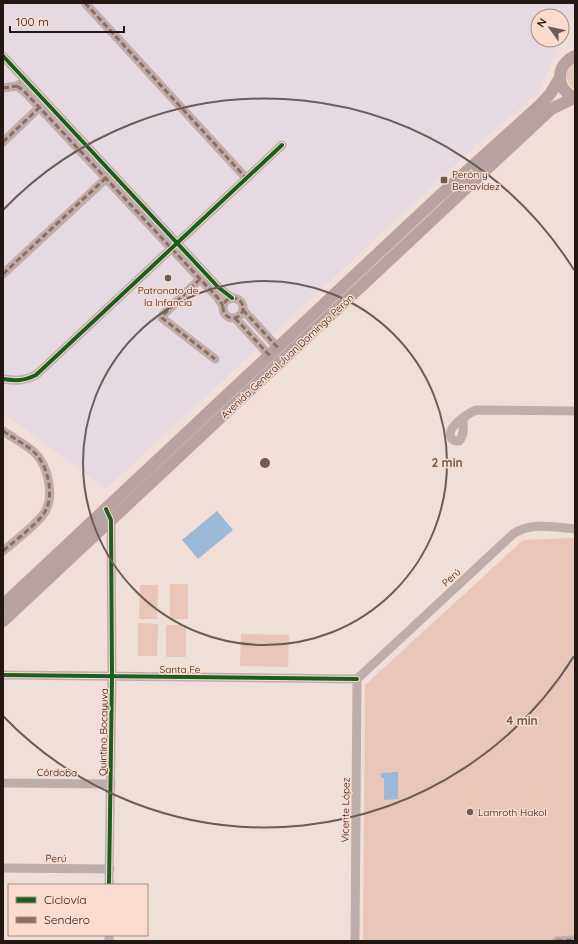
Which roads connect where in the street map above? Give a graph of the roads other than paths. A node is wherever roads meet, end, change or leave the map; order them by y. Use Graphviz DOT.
graph roads {
  1 [pos="86,3"];
  2 [pos="573,55"];
  3 [pos="3,56"];
  4 [pos="560,78"];
  5 [pos="25,79"];
  6 [pos="17,86"];
  7 [pos="3,88"];
  8 [pos="575,98"];
  9 [pos="43,104"];
  10 [pos="3,142"];
  11 [pos="282,145"];
  12 [pos="109,176"];
  13 [pos="246,178"];
  14 [pos="175,246"];
  15 [pos="3,274"];
  16 [pos="200,279"];
  17 [pos="232,298"];
  18 [pos="223,306"];
  19 [pos="243,310"];
  20 [pos="235,318"];
  21 [pos="274,352"];
  22 [pos="215,359"];
  23 [pos="3,379"];
  24 [pos="575,411"];
  25 [pos="463,418"];
  26 [pos="3,432"];
  27 [pos="109,514"];
  28 [pos="575,529"];
  29 [pos="3,551"];
  30 [pos="3,605"];
  31 [pos="3,621"];
  32 [pos="3,675"];
  33 [pos="112,677"];
  34 [pos="357,679"];
  35 [pos="3,783"];
  36 [pos="111,784"];
  37 [pos="3,868"];
  38 [pos="110,870"];
  39 [pos="109,884"];
  40 [pos="575,940"];
  41 [pos="355,941"];
  42 [pos="557,941"];
  1 -- 13 [label="street"];
  2 -- 4 [label="main road, Avenida General Juan Domingo Perón"];
  3 -- 5 [label="street"];
  4 -- 8 [label="main road"];
  4 -- 21 [label="main road, Avenida General Juan Domingo Perón"];
  5 -- 6 [label="street"];
  5 -- 9 [label="street"];
  6 -- 7 [label="street"];
  6 -- 9 [label="street"];
  8 -- 27 [label="main road, Avenida General Juan Domingo Perón"];
  9 -- 10 [label="street"];
  9 -- 12 [label="street"];
  11 -- 13 [label="street"];
  12 -- 14 [label="street"];
  12 -- 15 [label="street"];
  13 -- 14 [label="street"];
  14 -- 16 [label="street"];
  14 -- 17 [label="street"];
  14 -- 23 [label="street"];
  16 -- 18 [label="street"];
  16 -- 22 [label="street"];
  17 -- 18 [label="street"];
  17 -- 19 [label="street"];
  18 -- 20 [label="street"];
  19 -- 20 [label="street"];
  19 -- 21 [label="street"];
  20 -- 21 [label="street"];
  21 -- 27 [label="main road, Avenida General Juan Domingo Perón"];
  24 -- 25 [label="street"];
  26 -- 29 [label="street"];
  27 -- 30 [label="main road, Avenida General Juan Domingo Perón"];
  27 -- 31 [label="main road, Avenida General Juan Domingo Perón"];
  27 -- 33 [label="street, Quintino Bocayuva"];
  28 -- 34 [label="street, Perú"];
  32 -- 33 [label="street, Santa Fe"];
  33 -- 34 [label="street, Santa Fe"];
  33 -- 36 [label="street, Quintino Bocayuva"];
  34 -- 41 [label="street, Vicente López"];
  35 -- 36 [label="street, Córdoba"];
  36 -- 38 [label="street, Quintino Bocayuva"];
  37 -- 38 [label="street, Perú"];
  38 -- 39 [label="street, Quintino Bocayuva"];
  40 -- 42 [label="street"];
}
